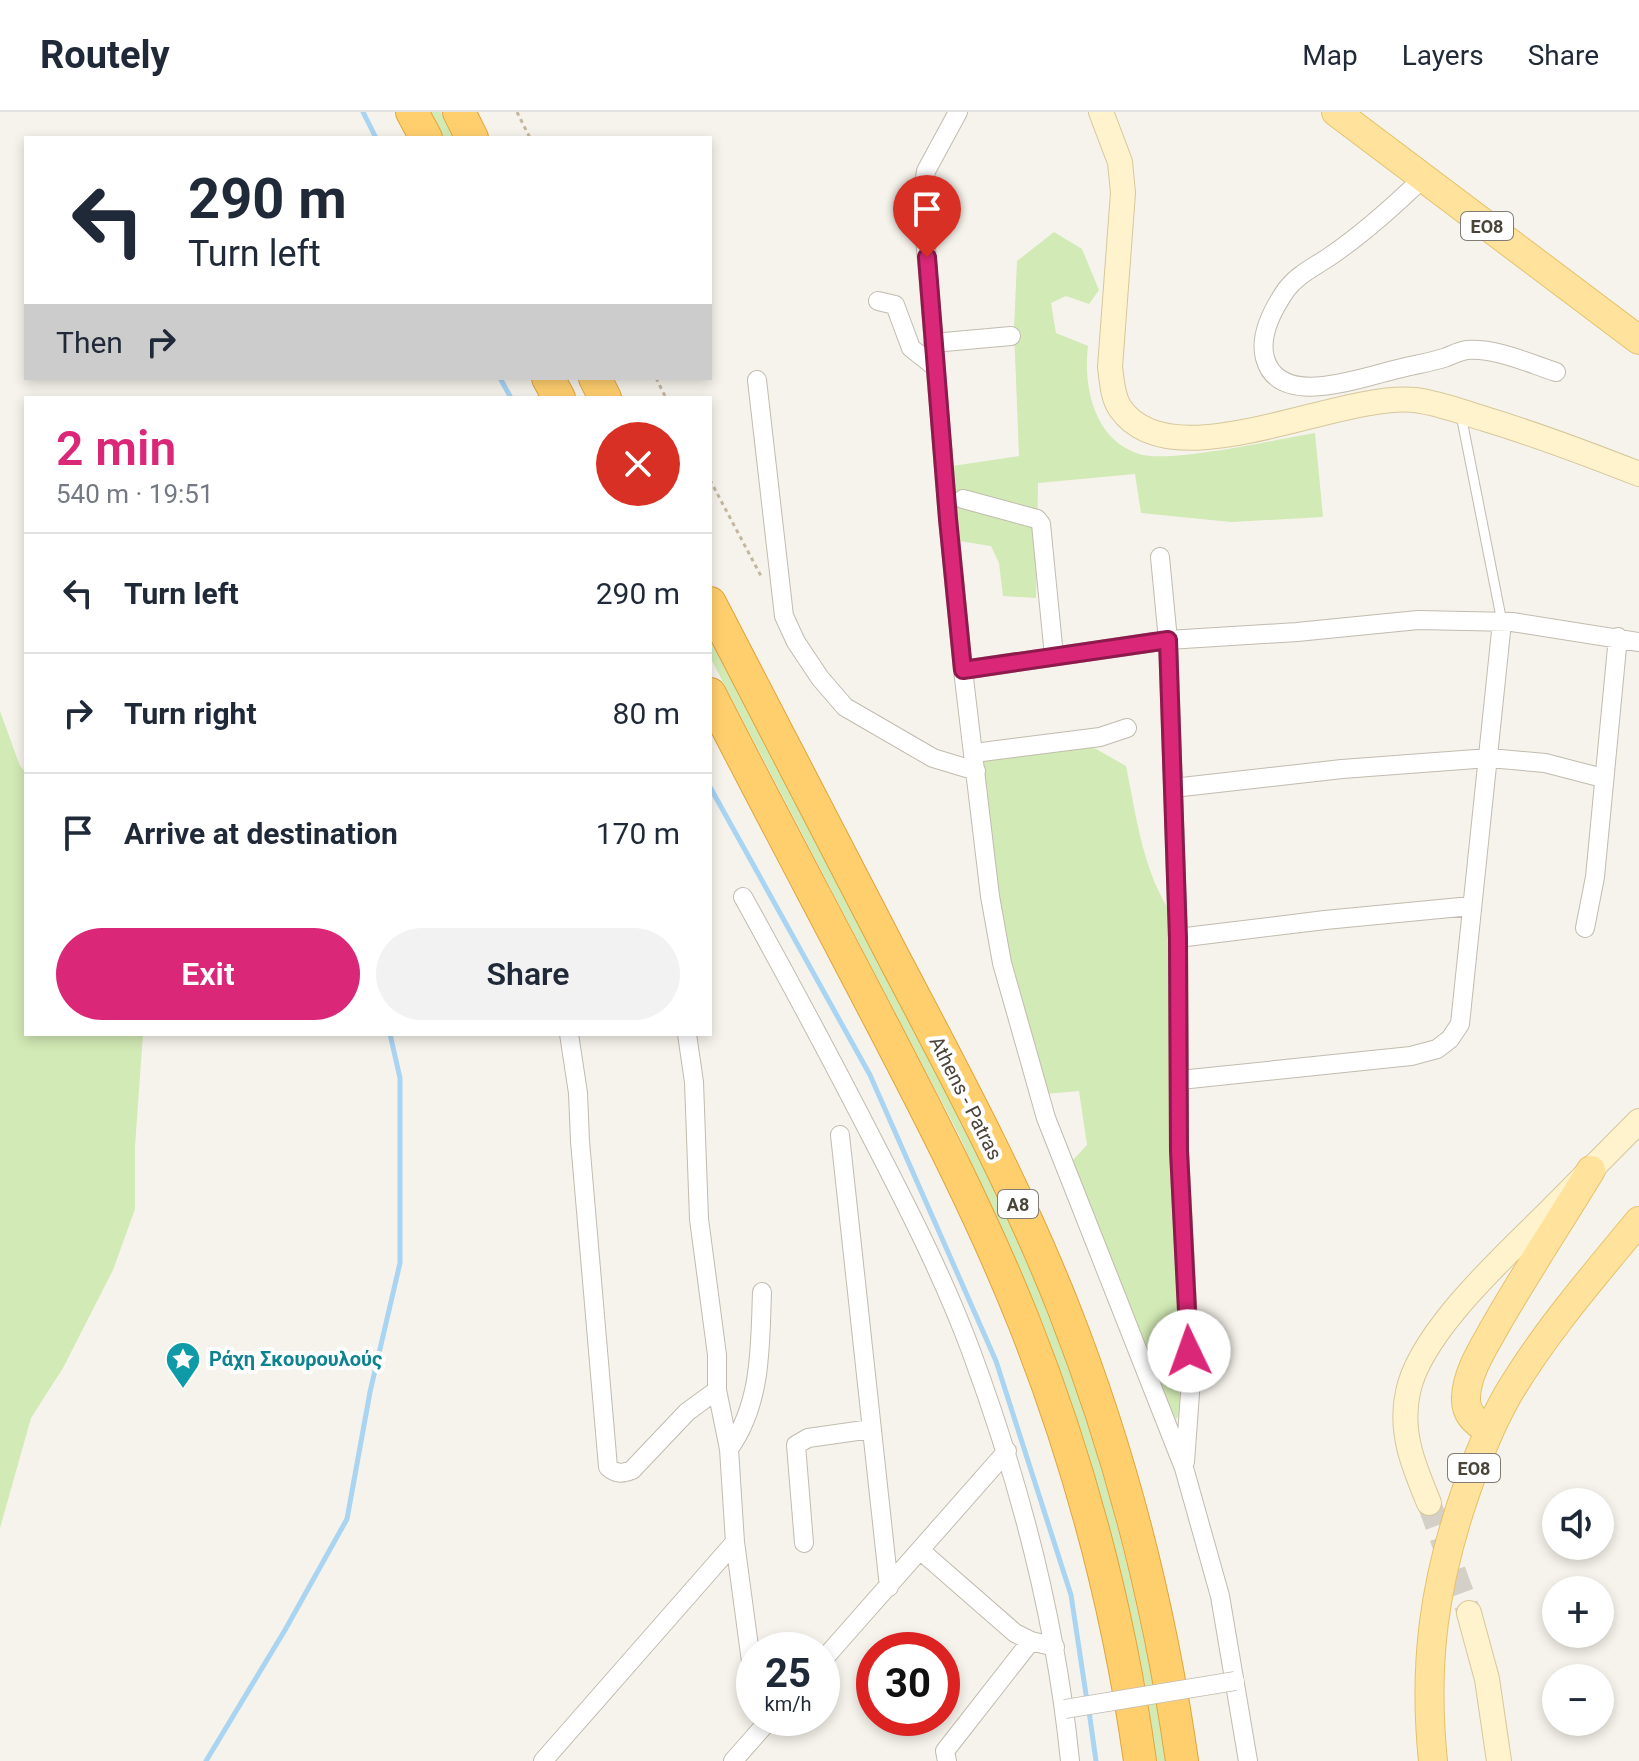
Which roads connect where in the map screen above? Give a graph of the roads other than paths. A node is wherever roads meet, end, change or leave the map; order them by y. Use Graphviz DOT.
graph roads {
  1 [pos="412,112"];
  2 [pos="459,112"];
  3 [pos="958,112"];
  4 [pos="1101,112"];
  5 [pos="1336,112"];
  6 [pos="425,136"];
  7 [pos="471,136"];
  8 [pos="1423,178"];
  9 [pos="878,301"];
  10 [pos="1011,336"];
  11 [pos="1639,340"];
  12 [pos="933,343"];
  13 [pos="935,367"];
  14 [pos="1556,372"];
  15 [pos="757,380"];
  16 [pos="1461,411"];
  17 [pos="1639,474"];
  18 [pos="963,499"];
  19 [pos="1160,557"];
  20 [pos="712,607"];
  21 [pos="1502,622"];
  22 [pos="1618,637"];
  23 [pos="1168,640"];
  24 [pos="1639,642"];
  25 [pos="1054,656"];
  26 [pos="963,670"];
  27 [pos="712,698"];
  28 [pos="1127,728"];
  29 [pos="1489,758"];
  30 [pos="975,762"];
  31 [pos="1603,778"];
  32 [pos="1173,788"];
  33 [pos="743,897"];
  34 [pos="1471,906"];
  35 [pos="1585,928"];
  36 [pos="1178,938"];
  37 [pos="569,1036"];
  38 [pos="687,1036"];
  39 [pos="1180,1080"];
  40 [pos="1639,1121"];
  41 [pos="840,1135"];
  42 [pos="1591,1170"];
  43 [pos="1639,1221"];
  44 [pos="762,1292"];
  45 [pos="717,1390"];
  46 [pos="871,1429"];
  47 [pos="1489,1430"];
  48 [pos="729,1449"];
  49 [pos="1007,1451"];
  50 [pos="1184,1468"];
  51 [pos="1429,1503"];
  52 [pos="735,1542"];
  53 [pos="804,1543"];
  54 [pos="921,1551"];
  55 [pos="889,1587"];
  56 [pos="1469,1613"];
  57 [pos="747,1632"];
  58 [pos="840,1641"];
  59 [pos="1031,1641"];
  60 [pos="1056,1654"];
  61 [pos="1235,1681"];
  62 [pos="1065,1709"];
  63 [pos="755,1736"];
  64 [pos="543,1761"];
  65 [pos="733,1761"];
  66 [pos="947,1761"];
  67 [pos="1070,1761"];
  68 [pos="1140,1761"];
  69 [pos="1182,1761"];
  70 [pos="1248,1761"];
  71 [pos="1433,1761"];
  72 [pos="1499,1761"];
  1 -- 6 [label="highway"];
  2 -- 7 [label="highway"];
  3 -- 12 [label="street"];
  4 -- 16 [label="street"];
  5 -- 8 [label="main road, ΕΟ8"];
  8 -- 11 [label="main road, ΕΟ8"];
  8 -- 14 [label="street"];
  9 -- 13 [label="street"];
  10 -- 12 [label="street"];
  12 -- 13 [label="street"];
  13 -- 26 [label="street"];
  15 -- 30 [label="street"];
  16 -- 17 [label="street"];
  16 -- 21 [label="lane"];
  18 -- 25 [label="street"];
  19 -- 23 [label="street"];
  20 -- 69 [label="highway, Athens - Patras / Α8"];
  21 -- 22 [label="street"];
  21 -- 23 [label="street"];
  21 -- 29 [label="street"];
  22 -- 24 [label="street"];
  22 -- 31 [label="street"];
  23 -- 25 [label="street"];
  23 -- 32 [label="street"];
  25 -- 26 [label="street"];
  26 -- 30 [label="street"];
  27 -- 68 [label="highway, Athens - Patras / Α8"];
  28 -- 30 [label="street"];
  29 -- 31 [label="street"];
  29 -- 32 [label="street"];
  29 -- 34 [label="street"];
  30 -- 50 [label="street"];
  31 -- 35 [label="street"];
  32 -- 36 [label="street"];
  33 -- 49 [label="street"];
  34 -- 36 [label="street"];
  34 -- 39 [label="street"];
  36 -- 39 [label="street"];
  37 -- 45 [label="street"];
  38 -- 45 [label="street"];
  39 -- 50 [label="street"];
  40 -- 42 [label="street"];
  41 -- 46 [label="street"];
  42 -- 47 [label="main road"];
  42 -- 51 [label="street"];
  43 -- 47 [label="main road, ΕΟ8"];
  44 -- 48 [label="street"];
  45 -- 48 [label="street"];
  46 -- 53 [label="street"];
  46 -- 55 [label="street"];
  47 -- 71 [label="main road, ΕΟ8"];
  48 -- 52 [label="street"];
  49 -- 54 [label="street"];
  49 -- 60 [label="street"];
  50 -- 61 [label="street"];
  52 -- 57 [label="street"];
  52 -- 64 [label="street"];
  54 -- 55 [label="street"];
  54 -- 59 [label="street"];
  55 -- 58 [label="street"];
  56 -- 72 [label="street"];
  59 -- 60 [label="street"];
  59 -- 66 [label="street"];
  60 -- 62 [label="street"];
  61 -- 62 [label="street, bridge"];
  61 -- 70 [label="street"];
  62 -- 67 [label="street"];
  63 -- 65 [label="street"];
}
